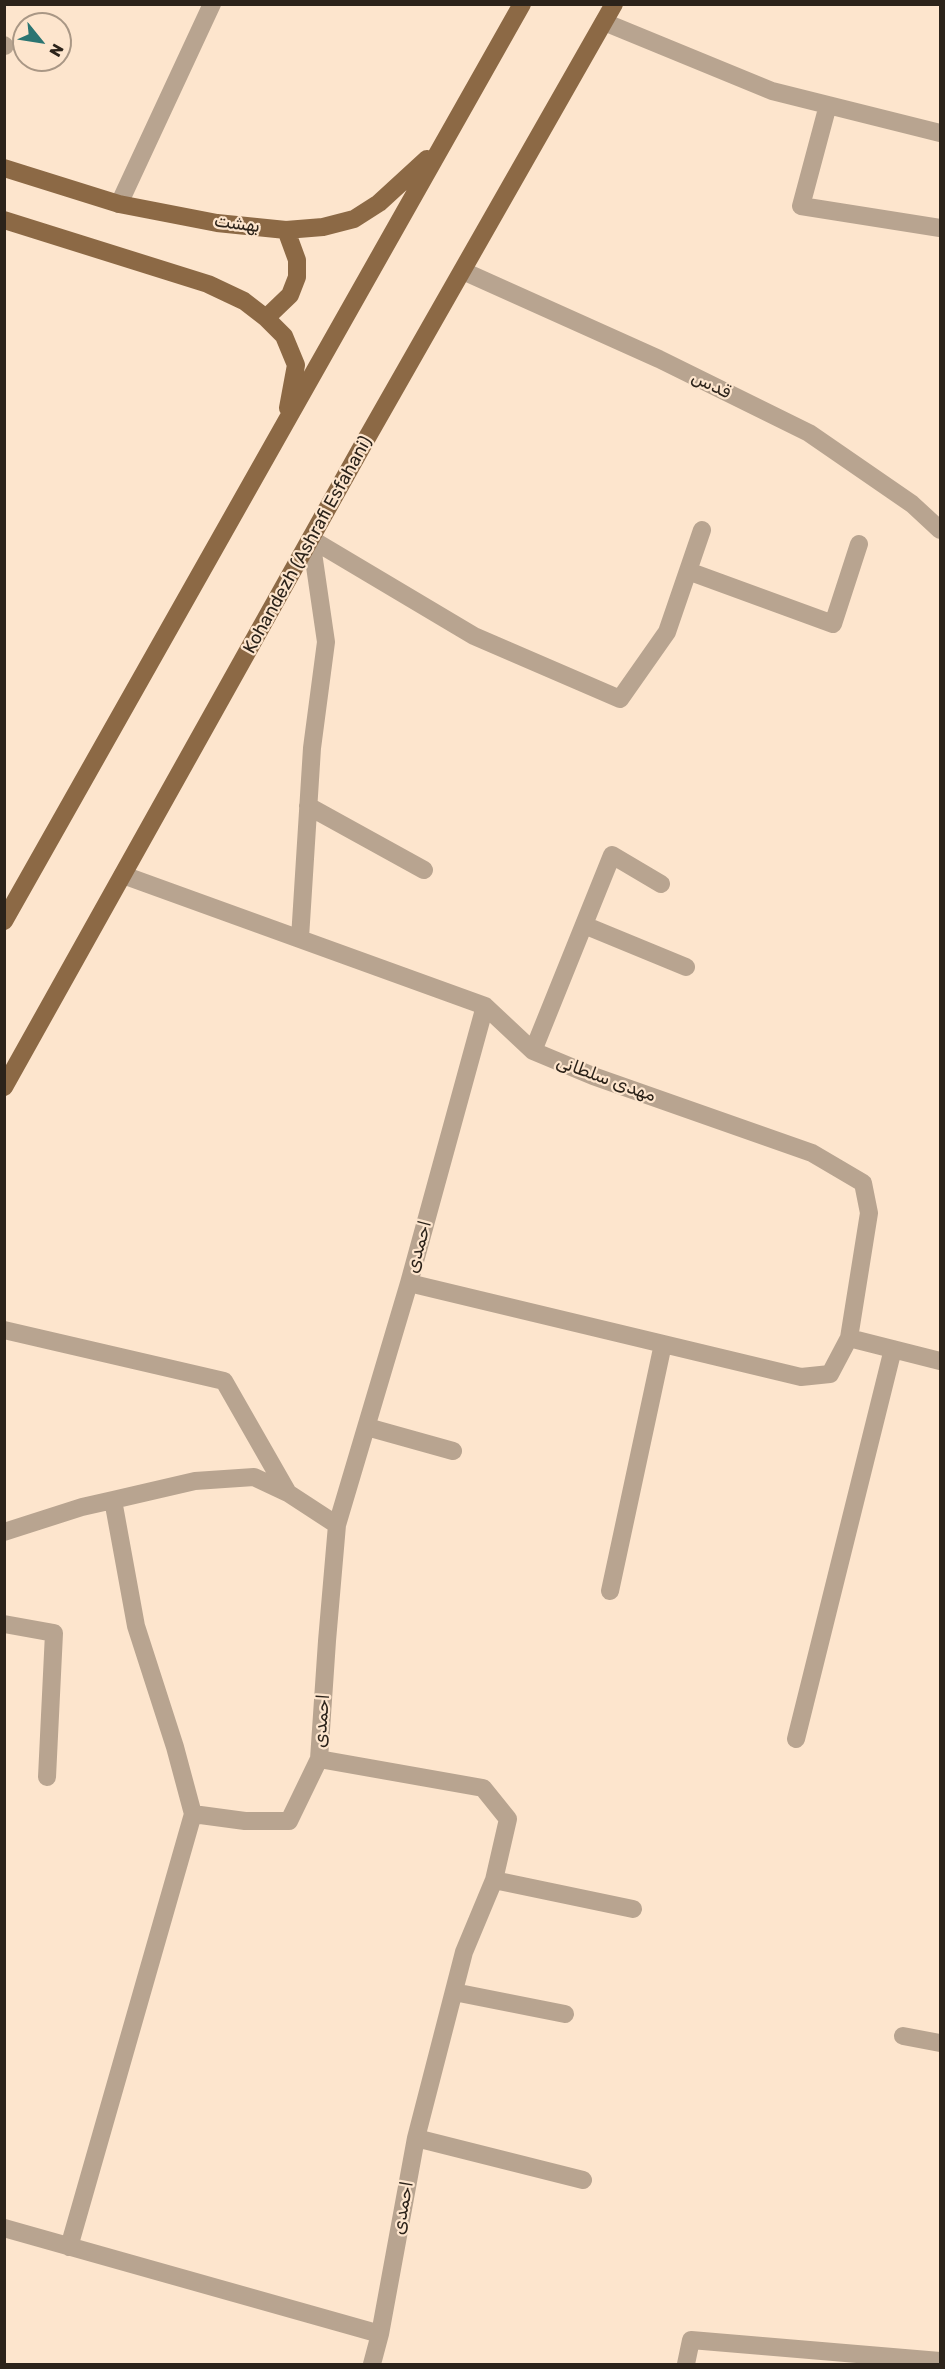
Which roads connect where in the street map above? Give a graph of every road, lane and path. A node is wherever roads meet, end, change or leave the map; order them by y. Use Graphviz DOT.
graph roads {
  1 [pos="212,4"];
  2 [pos="522,4"];
  3 [pos="614,4"];
  4 [pos="604,22"];
  5 [pos="828,105"];
  6 [pos="940,133"];
  7 [pos="446,140"];
  8 [pos="4,168"];
  9 [pos="118,204"];
  10 [pos="4,220"];
  11 [pos="940,228"];
  12 [pos="286,230"];
  13 [pos="463,271"];
  14 [pos="266,318"];
  15 [pos="278,438"];
  16 [pos="702,530"];
  17 [pos="940,531"];
  18 [pos="311,539"];
  19 [pos="860,544"];
  20 [pos="688,571"];
  21 [pos="308,806"];
  22 [pos="424,870"];
  23 [pos="123,875"];
  24 [pos="661,884"];
  25 [pos="4,921"];
  26 [pos="584,925"];
  27 [pos="300,938"];
  28 [pos="686,967"];
  29 [pos="484,1006"];
  30 [pos="533,1051"];
  31 [pos="4,1087"];
  32 [pos="409,1283"];
  33 [pos="4,1330"];
  34 [pos="849,1338"];
  35 [pos="663,1344"];
  36 [pos="893,1349"];
  37 [pos="940,1361"];
  38 [pos="367,1427"];
  39 [pos="453,1451"];
  40 [pos="288,1494"];
  41 [pos="112,1500"];
  42 [pos="338,1525"];
  43 [pos="4,1532"];
  44 [pos="610,1591"];
  45 [pos="4,1624"];
  46 [pos="796,1739"];
  47 [pos="319,1759"];
  48 [pos="47,1778"];
  49 [pos="193,1814"];
  50 [pos="494,1880"];
  51 [pos="633,1909"];
  52 [pos="454,1992"];
  53 [pos="565,2014"];
  54 [pos="903,2036"];
  55 [pos="940,2043"];
  56 [pos="416,2138"];
  57 [pos="583,2180"];
  58 [pos="4,2228"];
  59 [pos="69,2247"];
  60 [pos="380,2334"];
  61 [pos="940,2361"];
  62 [pos="372,2364"];
  63 [pos="686,2364"];
  1 -- 9 [label="street"];
  2 -- 7 [label="main road"];
  3 -- 4 [label="main road, Kohandezh (Ashrafi Esfahani)"];
  4 -- 5 [label="street"];
  4 -- 13 [label="main road, Kohandezh (Ashrafi Esfahani)"];
  5 -- 6 [label="street"];
  5 -- 11 [label="street"];
  7 -- 12 [label="main road, بهشت"];
  7 -- 15 [label="main road"];
  8 -- 9 [label="main road, بهشت"];
  9 -- 12 [label="main road, بهشت"];
  10 -- 14 [label="main road"];
  12 -- 14 [label="main road"];
  13 -- 17 [label="street, قدس"];
  13 -- 18 [label="main road, Kohandezh (Ashrafi Esfahani)"];
  14 -- 15 [label="main road"];
  15 -- 25 [label="main road"];
  16 -- 20 [label="street"];
  18 -- 20 [label="street"];
  18 -- 21 [label="street"];
  18 -- 23 [label="main road, Kohandezh (Ashrafi Esfahani)"];
  19 -- 20 [label="street"];
  21 -- 22 [label="street"];
  21 -- 27 [label="street"];
  23 -- 27 [label="street, مهدی سلطانی"];
  23 -- 31 [label="main road, Kohandezh (Ashrafi Esfahani)"];
  24 -- 26 [label="street"];
  26 -- 28 [label="street"];
  26 -- 30 [label="street"];
  27 -- 29 [label="street, مهدی سلطانی"];
  29 -- 30 [label="street, مهدی سلطانی"];
  29 -- 32 [label="street, احمدی"];
  30 -- 34 [label="street, مهدی سلطانی"];
  32 -- 35 [label="street"];
  32 -- 38 [label="street, احمدی"];
  33 -- 40 [label="street"];
  34 -- 35 [label="street, مهدی سلطانی"];
  34 -- 36 [label="street"];
  35 -- 44 [label="street"];
  36 -- 37 [label="street"];
  36 -- 46 [label="street"];
  38 -- 39 [label="street"];
  38 -- 42 [label="street, احمدی"];
  40 -- 41 [label="street"];
  40 -- 42 [label="street"];
  41 -- 43 [label="street"];
  41 -- 49 [label="street"];
  42 -- 47 [label="street, احمدی"];
  45 -- 48 [label="street"];
  47 -- 49 [label="street"];
  47 -- 50 [label="street, احمدی"];
  49 -- 59 [label="street"];
  50 -- 51 [label="street"];
  50 -- 52 [label="street, احمدی"];
  52 -- 53 [label="street"];
  52 -- 56 [label="street, احمدی"];
  54 -- 55 [label="street"];
  56 -- 57 [label="street"];
  56 -- 60 [label="street, احمدی"];
  58 -- 59 [label="street"];
  59 -- 60 [label="street"];
  60 -- 62 [label="street, احمدی"];
  61 -- 63 [label="street"];
}
